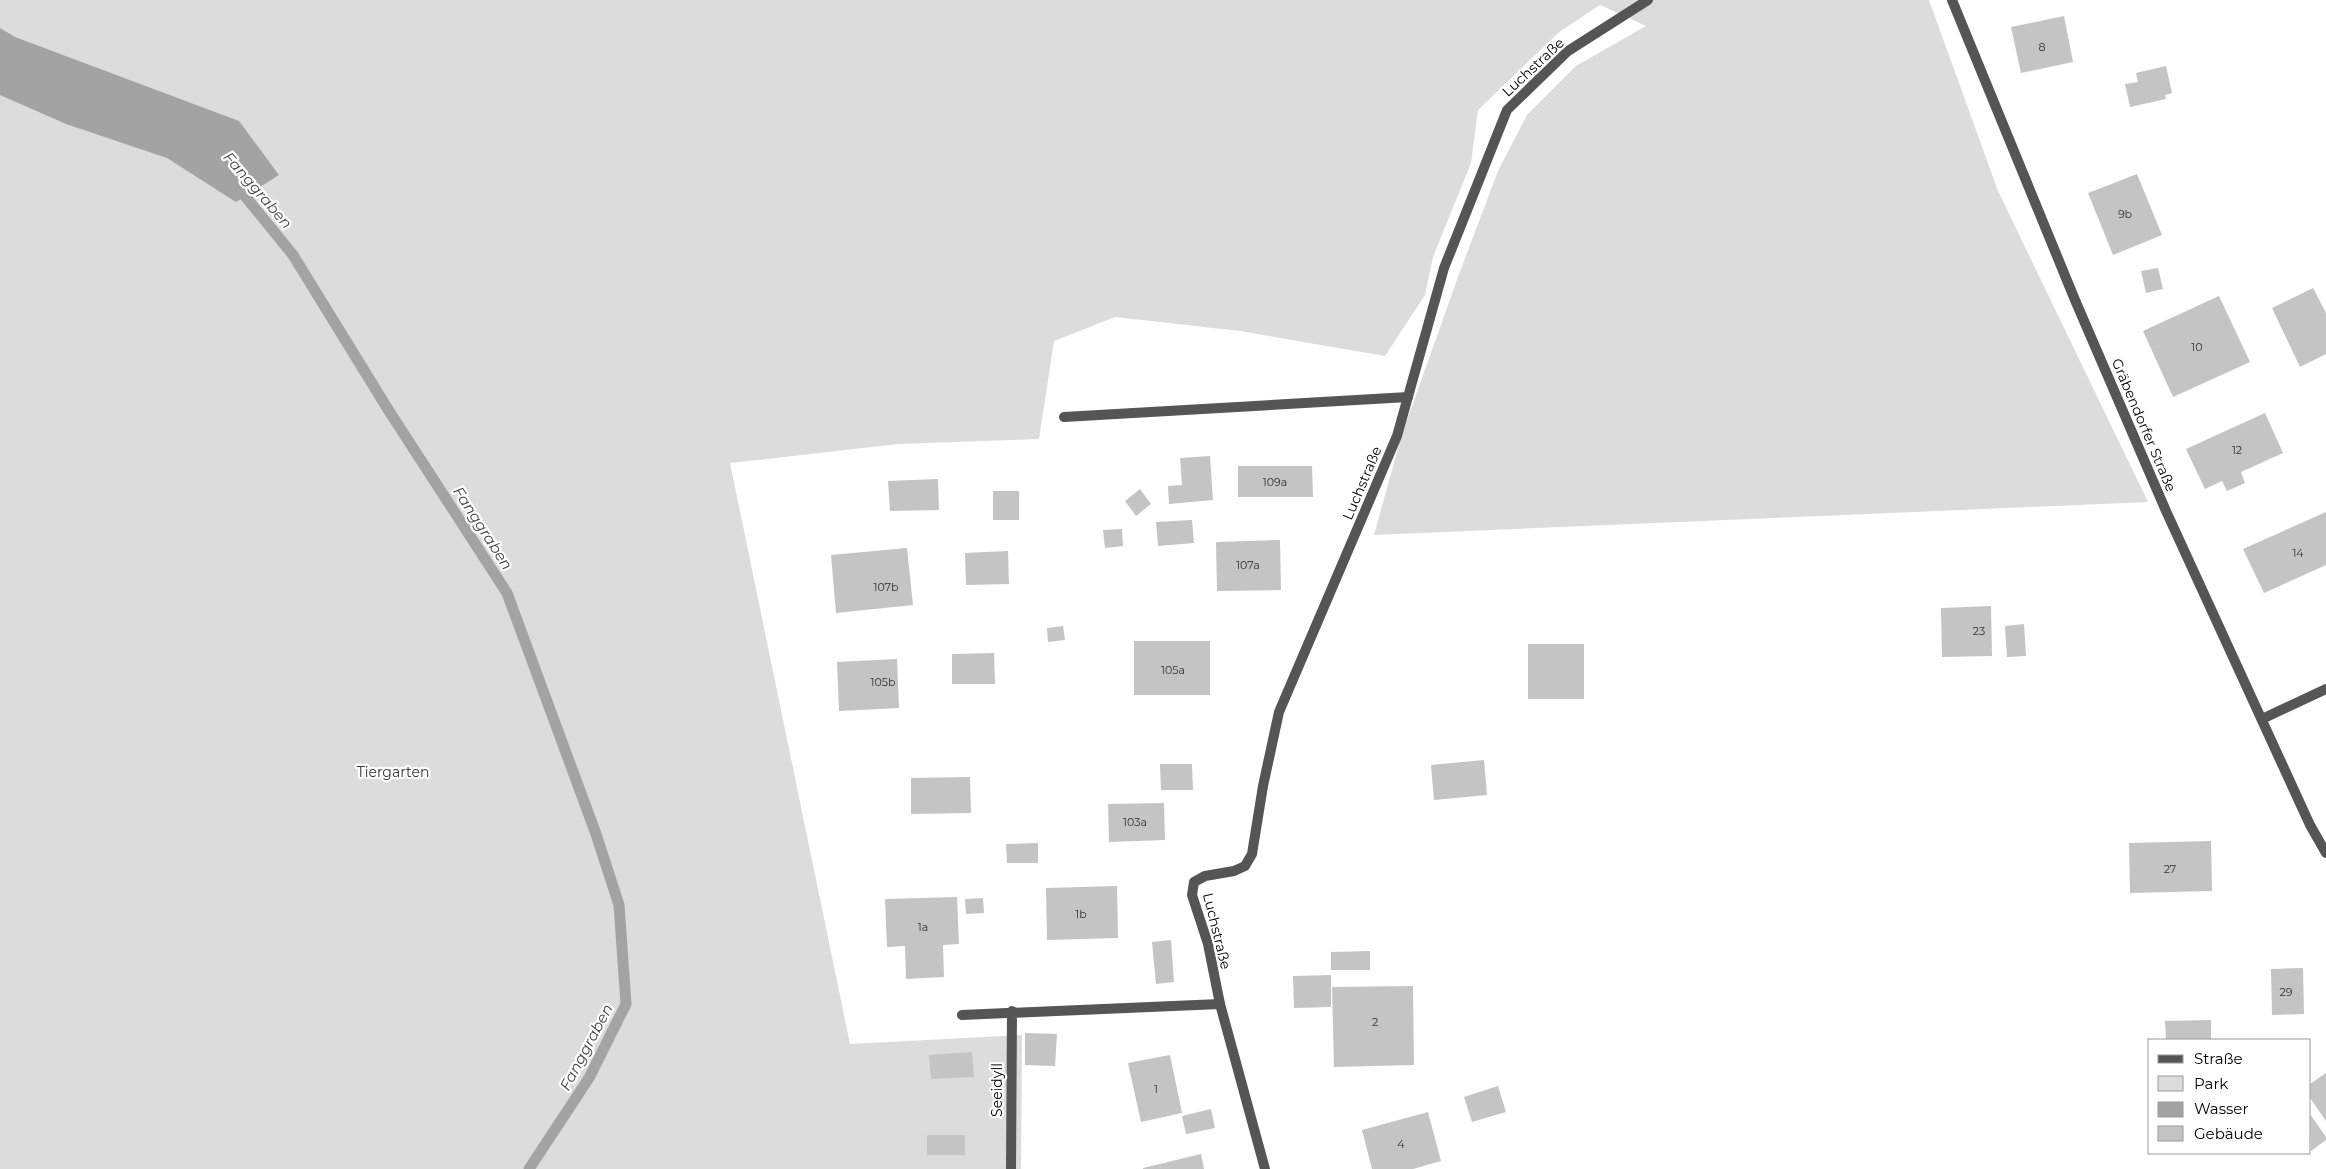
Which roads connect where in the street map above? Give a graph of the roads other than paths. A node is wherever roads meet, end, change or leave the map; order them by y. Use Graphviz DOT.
graph roads {
  1 [pos="1648,0"];
  2 [pos="1952,0"];
  3 [pos="1408,397"];
  4 [pos="1064,417"];
  5 [pos="2326,689"];
  6 [pos="2262,718"];
  7 [pos="2326,853"];
  8 [pos="1220,1004"];
  9 [pos="1012,1012"];
  10 [pos="962,1015"];
  11 [pos="1011,1169"];
  12 [pos="1265,1169"];
  1 -- 3 [label="street, Luchstraße"];
  2 -- 6 [label="street, Gräbendorfer Straße"];
  3 -- 4 [label="street"];
  3 -- 8 [label="street, Luchstraße"];
  5 -- 6 [label="street"];
  6 -- 7 [label="street, Gräbendorfer Straße"];
  8 -- 9 [label="street"];
  8 -- 12 [label="street, Luchstraße"];
  9 -- 10 [label="street"];
  9 -- 11 [label="street, Seeidyll"];
}
